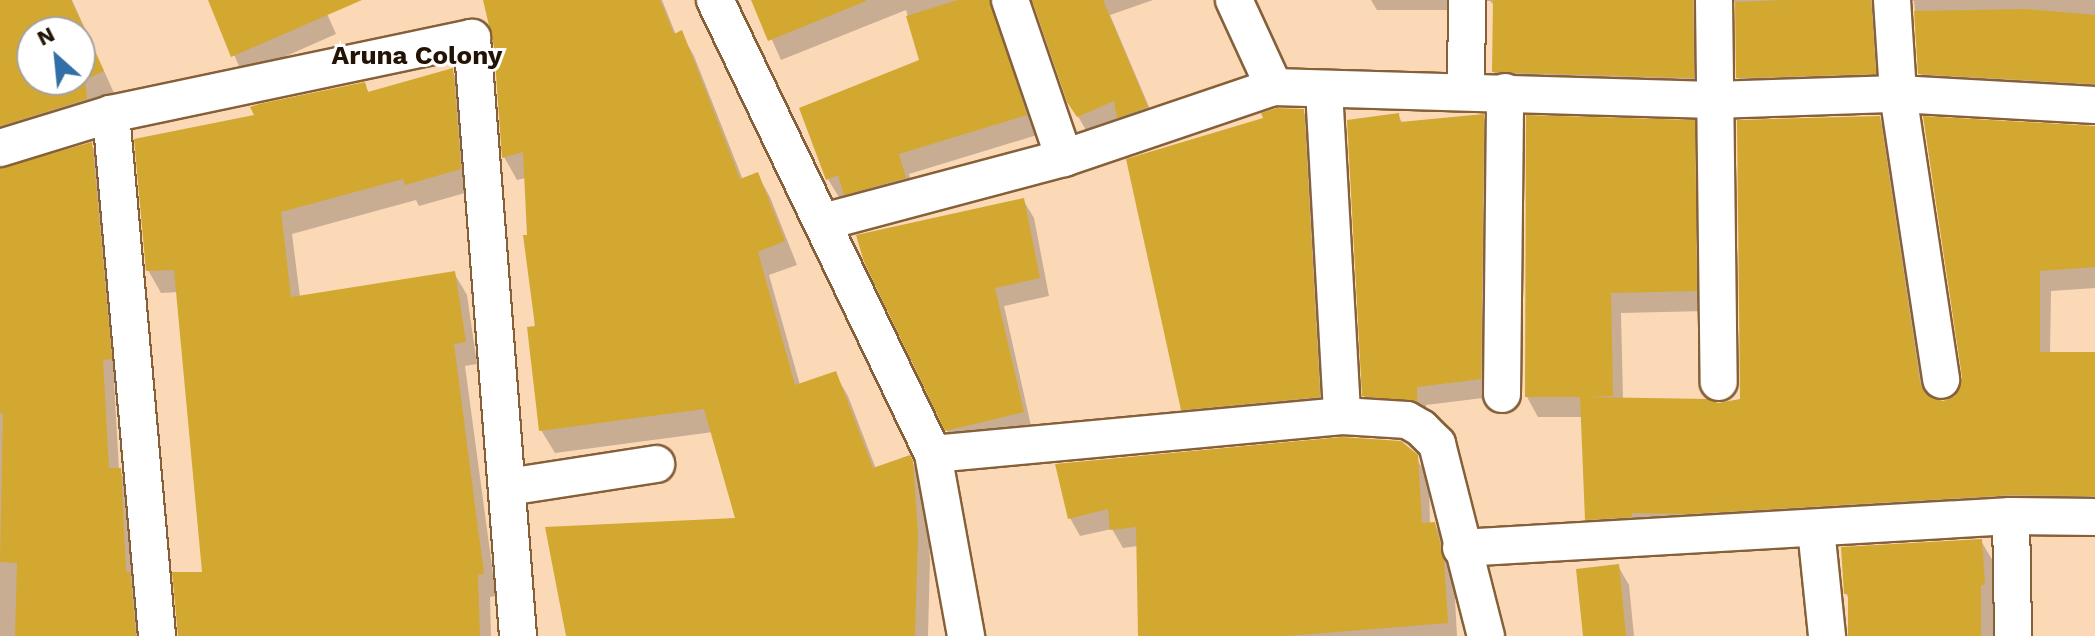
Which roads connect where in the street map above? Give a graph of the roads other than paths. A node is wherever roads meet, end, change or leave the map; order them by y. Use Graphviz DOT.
graph roads {
  1 [pos="715,0"];
  2 [pos="1010,0"];
  3 [pos="1234,0"];
  4 [pos="1467,0"];
  5 [pos="1714,0"];
  6 [pos="1892,0"];
  7 [pos="1274,87"];
  8 [pos="1324,90"];
  9 [pos="1466,92"];
  10 [pos="1505,92"];
  11 [pos="1898,94"];
  12 [pos="1713,100"];
  13 [pos="2095,105"];
  14 [pos="111,114"];
  15 [pos="0,148"];
  16 [pos="1064,158"];
  17 [pos="823,222"];
  18 [pos="1941,380"];
  19 [pos="1719,382"];
  20 [pos="1502,394"];
  21 [pos="1342,416"];
  22 [pos="933,454"];
  23 [pos="656,464"];
  24 [pos="508,487"];
  25 [pos="2011,516"];
  26 [pos="2095,517"];
  27 [pos="1816,529"];
  28 [pos="1461,548"];
  29 [pos="157,636"];
  30 [pos="518,636"];
  31 [pos="966,636"];
  32 [pos="1486,636"];
  33 [pos="1827,636"];
  34 [pos="2013,636"];
  1 -- 17 [label="street"];
  2 -- 16 [label="street"];
  3 -- 7 [label="street"];
  4 -- 9 [label="street"];
  5 -- 12 [label="street"];
  6 -- 11 [label="street"];
  7 -- 8 [label="street"];
  7 -- 16 [label="street"];
  8 -- 9 [label="street"];
  8 -- 21 [label="street"];
  9 -- 10 [label="street"];
  10 -- 12 [label="street"];
  10 -- 20 [label="street"];
  11 -- 12 [label="street"];
  11 -- 13 [label="street"];
  11 -- 18 [label="street"];
  12 -- 19 [label="street"];
  14 -- 15 [label="street"];
  14 -- 24 [label="street"];
  14 -- 29 [label="street"];
  16 -- 17 [label="street"];
  17 -- 22 [label="street"];
  21 -- 22 [label="street"];
  21 -- 28 [label="street"];
  22 -- 31 [label="street"];
  23 -- 24 [label="street"];
  24 -- 30 [label="street"];
  25 -- 26 [label="street"];
  25 -- 27 [label="street"];
  25 -- 34 [label="street"];
  27 -- 28 [label="street"];
  27 -- 33 [label="street"];
  28 -- 32 [label="street"];
}
